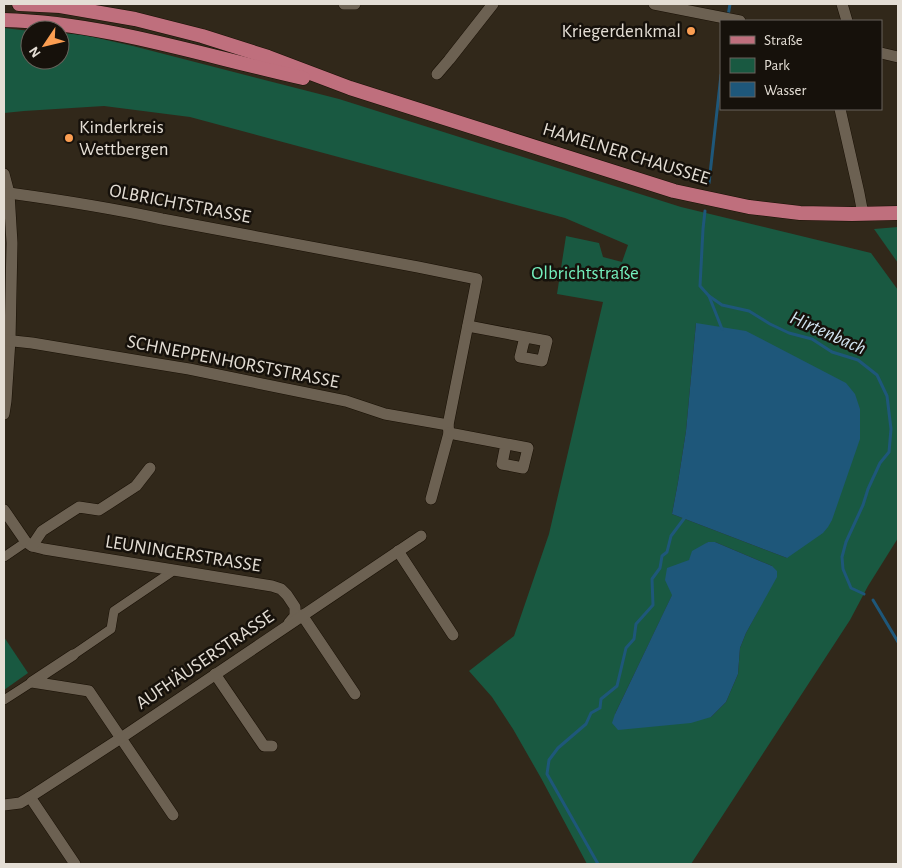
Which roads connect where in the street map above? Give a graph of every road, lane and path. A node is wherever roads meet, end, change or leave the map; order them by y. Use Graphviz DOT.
graph roads {
  1 [pos="19,4"];
  2 [pos="344,4"];
  3 [pos="355,4"];
  4 [pos="493,4"];
  5 [pos="654,4"];
  6 [pos="842,4"];
  7 [pos="4,20"];
  8 [pos="733,20"];
  9 [pos="847,20"];
  10 [pos="882,53"];
  11 [pos="898,57"];
  12 [pos="437,74"];
  13 [pos="350,88"];
  14 [pos="840,110"];
  15 [pos="4,174"];
  16 [pos="9,194"];
  17 [pos="898,213"];
  18 [pos="863,214"];
  19 [pos="468,326"];
  20 [pos="525,337"];
  21 [pos="7,340"];
  22 [pos="4,414"];
  23 [pos="449,429"];
  24 [pos="506,444"];
  25 [pos="150,468"];
  26 [pos="432,499"];
  27 [pos="4,510"];
  28 [pos="421,536"];
  29 [pos="29,544"];
  30 [pos="398,551"];
  31 [pos="4,557"];
  32 [pos="173,571"];
  33 [pos="302,615"];
  34 [pos="285,628"];
  35 [pos="453,634"];
  36 [pos="73,655"];
  37 [pos="215,674"];
  38 [pos="32,682"];
  39 [pos="355,694"];
  40 [pos="4,700"];
  41 [pos="121,738"];
  42 [pos="272,746"];
  43 [pos="30,797"];
  44 [pos="4,804"];
  45 [pos="173,815"];
  46 [pos="75,864"];
  1 -- 13 [label="main road, HAMELNER CHAUSSEE"];
  2 -- 3 [label="street"];
  4 -- 12 [label="street"];
  5 -- 8 [label="street"];
  6 -- 9 [label="street"];
  7 -- 13 [label="main road, HAMELNER CHAUSSEE"];
  10 -- 11 [label="street"];
  13 -- 18 [label="main road, HAMELNER CHAUSSEE"];
  14 -- 18 [label="street"];
  15 -- 16 [label="street"];
  16 -- 19 [label="street, OLBRICHTSTRASSE"];
  16 -- 21 [label="street"];
  17 -- 18 [label="main road, HAMELNER CHAUSSEE"];
  19 -- 20 [label="street"];
  19 -- 23 [label="street, OLBRICHTSTRASSE"];
  21 -- 22 [label="street"];
  21 -- 23 [label="street, SCHNEPPENHORSTSTRASSE"];
  23 -- 24 [label="street, SCHNEPPENHORSTSTRASSE"];
  23 -- 26 [label="street, OLBRICHTSTRASSE"];
  25 -- 29 [label="street, LEUNINGERSTRASSE"];
  27 -- 29 [label="street"];
  28 -- 30 [label="street, AUFHÄUSERSTRASSE"];
  29 -- 31 [label="street"];
  29 -- 32 [label="street, LEUNINGERSTRASSE"];
  30 -- 33 [label="street, AUFHÄUSERSTRASSE"];
  30 -- 35 [label="street"];
  32 -- 34 [label="street, LEUNINGERSTRASSE"];
  32 -- 36 [label="street"];
  33 -- 34 [label="street, AUFHÄUSERSTRASSE"];
  33 -- 39 [label="street"];
  34 -- 37 [label="street, AUFHÄUSERSTRASSE"];
  36 -- 38 [label="street"];
  37 -- 41 [label="street, AUFHÄUSERSTRASSE"];
  37 -- 42 [label="street"];
  38 -- 40 [label="street"];
  38 -- 41 [label="street"];
  41 -- 43 [label="street, AUFHÄUSERSTRASSE"];
  41 -- 45 [label="street"];
  43 -- 44 [label="street, AUFHÄUSERSTRASSE"];
  43 -- 46 [label="street"];
}
